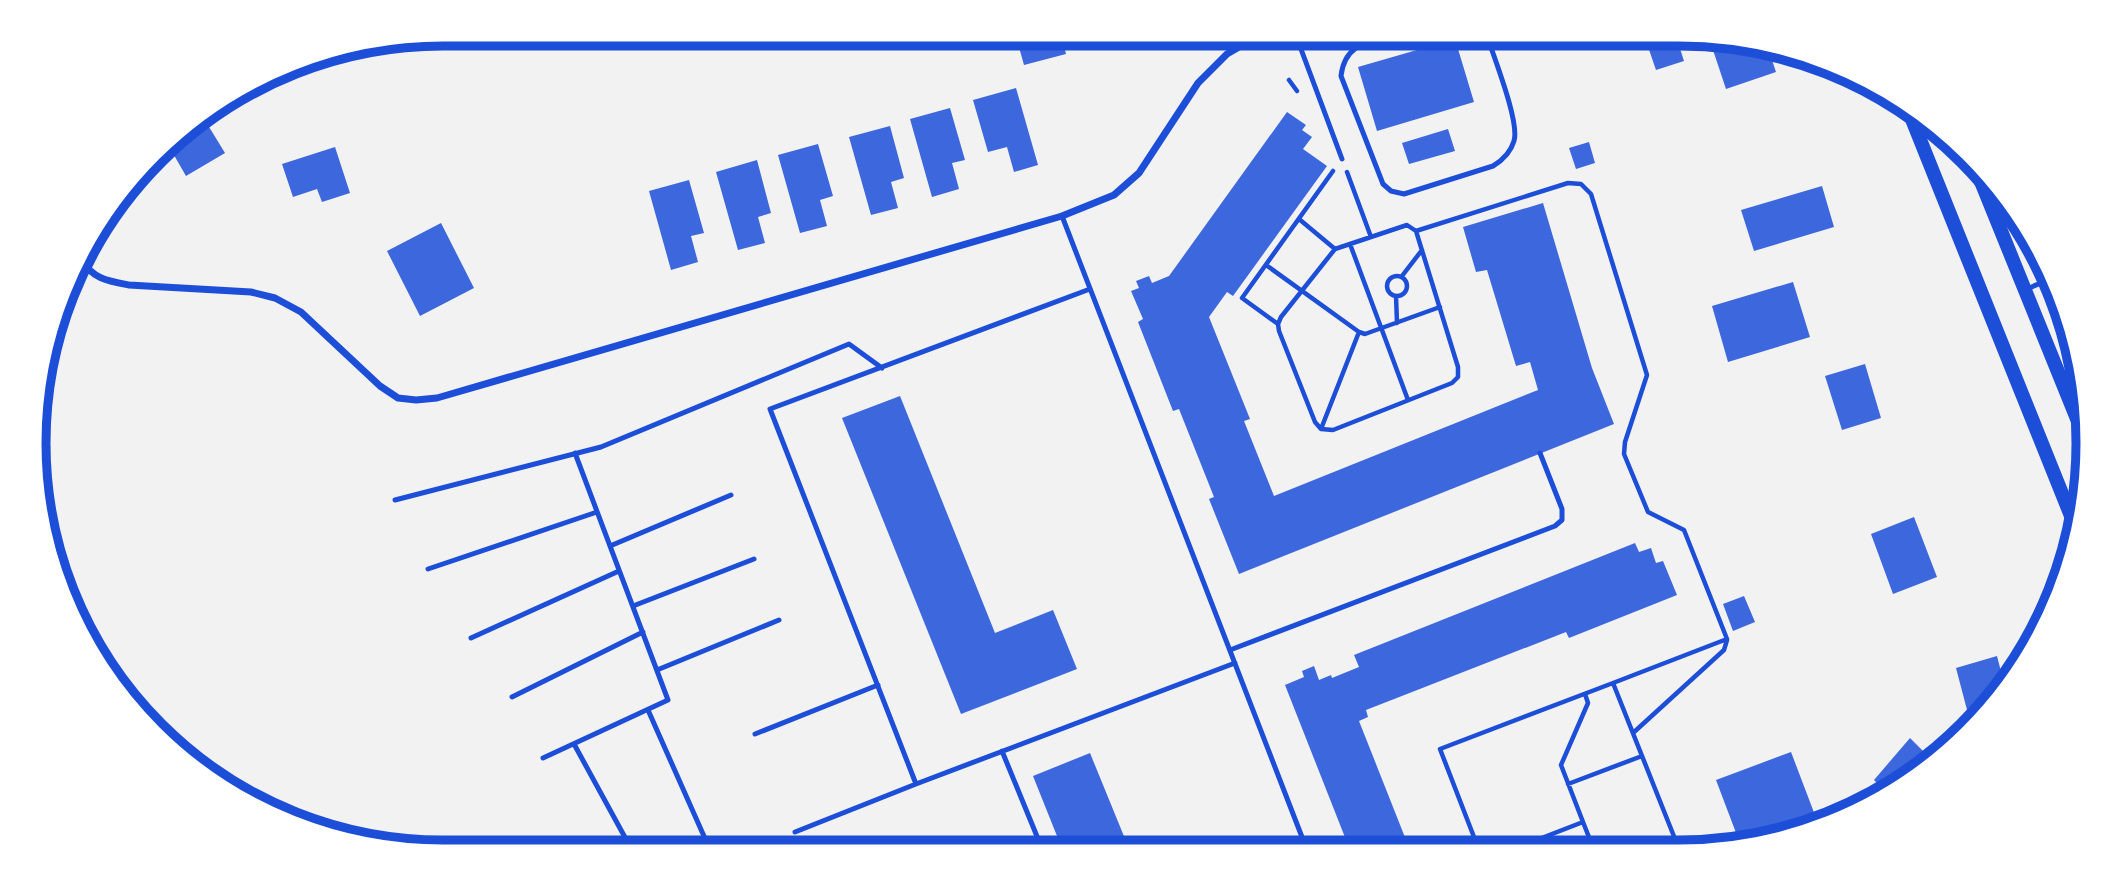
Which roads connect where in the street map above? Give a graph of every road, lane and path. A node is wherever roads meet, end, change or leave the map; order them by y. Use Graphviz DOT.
graph roads {
  1 [pos="1241,46"];
  2 [pos="1300,46"];
  3 [pos="1357,46"];
  4 [pos="1490,46"];
  5 [pos="1913,123"];
  6 [pos="1342,159"];
  7 [pos="1985,191"];
  8 [pos="1062,216"];
  9 [pos="1299,219"];
  10 [pos="1416,231"];
  11 [pos="1371,237"];
  12 [pos="1349,244"];
  13 [pos="1335,249"];
  14 [pos="1422,250"];
  15 [pos="1266,265"];
  16 [pos="86,267"];
  17 [pos="1402,276"];
  18 [pos="2042,283"];
  19 [pos="1090,289"];
  20 [pos="2025,290"];
  21 [pos="1302,291"];
  22 [pos="1396,296"];
  23 [pos="1440,307"];
  24 [pos="1398,323"];
  25 [pos="1278,324"];
  26 [pos="1382,330"];
  27 [pos="1359,332"];
  28 [pos="882,368"];
  29 [pos="1408,400"];
  30 [pos="2074,412"];
  31 [pos="1321,429"];
  32 [pos="575,453"];
  33 [pos="1541,453"];
  34 [pos="731,495"];
  35 [pos="395,500"];
  36 [pos="597,512"];
  37 [pos="2069,512"];
  38 [pos="610,546"];
  39 [pos="754,559"];
  40 [pos="428,569"];
  41 [pos="619,571"];
  42 [pos="633,606"];
  43 [pos="779,620"];
  44 [pos="643,632"];
  45 [pos="471,638"];
  46 [pos="1727,639"];
  47 [pos="1230,650"];
  48 [pos="1235,663"];
  49 [pos="657,670"];
  50 [pos="1613,683"];
  51 [pos="878,685"];
  52 [pos="1585,694"];
  53 [pos="512,697"];
  54 [pos="648,709"];
  55 [pos="1633,733"];
  56 [pos="755,734"];
  57 [pos="574,744"];
  58 [pos="1002,751"];
  59 [pos="1642,756"];
  60 [pos="543,758"];
  61 [pos="916,784"];
  62 [pos="1568,784"];
  63 [pos="1583,822"];
  64 [pos="795,832"];
  65 [pos="626,840"];
  66 [pos="705,840"];
  67 [pos="1038,840"];
  68 [pos="1303,840"];
  69 [pos="1475,840"];
  70 [pos="1537,840"];
  71 [pos="1590,840"];
  72 [pos="1675,840"];
  1 -- 8 [label="street"];
  2 -- 6 [label="lane"];
  3 -- 4 [label="lane"];
  5 -- 37 [label="main road"];
  6 -- 9 [label="path"];
  6 -- 11 [label="path"];
  7 -- 20 [label="main road"];
  8 -- 16 [label="street"];
  8 -- 19 [label="lane"];
  9 -- 13 [label="path"];
  9 -- 15 [label="path"];
  10 -- 11 [label="path"];
  10 -- 14 [label="path"];
  10 -- 46 [label="path"];
  11 -- 12 [label="path"];
  12 -- 13 [label="path"];
  12 -- 26 [label="path"];
  13 -- 21 [label="path"];
  14 -- 17 [label="path"];
  14 -- 23 [label="path"];
  15 -- 21 [label="path"];
  15 -- 25 [label="path"];
  17 -- 22 [label="path"];
  17 -- 22 [label="path"];
  18 -- 20 [label="lane"];
  19 -- 28 [label="lane"];
  19 -- 47 [label="lane"];
  20 -- 30 [label="main road"];
  21 -- 25 [label="path"];
  21 -- 27 [label="path"];
  22 -- 24 [label="path"];
  23 -- 24 [label="path"];
  23 -- 29 [label="path"];
  24 -- 26 [label="path"];
  25 -- 31 [label="path"];
  26 -- 27 [label="path"];
  26 -- 29 [label="path"];
  27 -- 31 [label="path"];
  28 -- 32 [label="lane"];
  28 -- 51 [label="lane"];
  29 -- 31 [label="path"];
  32 -- 35 [label="lane"];
  32 -- 36 [label="lane"];
  33 -- 47 [label="lane"];
  34 -- 38 [label="lane"];
  36 -- 38 [label="lane"];
  36 -- 40 [label="lane"];
  38 -- 41 [label="lane"];
  39 -- 42 [label="lane"];
  41 -- 42 [label="lane"];
  41 -- 45 [label="lane"];
  42 -- 44 [label="lane"];
  43 -- 49 [label="lane"];
  44 -- 49 [label="lane"];
  44 -- 53 [label="lane"];
  46 -- 50 [label="path"];
  46 -- 55 [label="path"];
  47 -- 48 [label="lane"];
  48 -- 58 [label="lane"];
  48 -- 68 [label="lane"];
  49 -- 54 [label="lane"];
  50 -- 52 [label="path"];
  50 -- 55 [label="path"];
  51 -- 56 [label="lane"];
  51 -- 61 [label="lane"];
  52 -- 62 [label="path"];
  52 -- 69 [label="path"];
  54 -- 57 [label="lane"];
  54 -- 66 [label="lane"];
  55 -- 59 [label="path"];
  57 -- 60 [label="lane"];
  57 -- 65 [label="lane"];
  58 -- 61 [label="lane"];
  58 -- 67 [label="lane"];
  59 -- 62 [label="path"];
  59 -- 72 [label="path"];
  61 -- 64 [label="lane"];
  62 -- 63 [label="path"];
  63 -- 70 [label="path"];
  63 -- 71 [label="path"];
}
